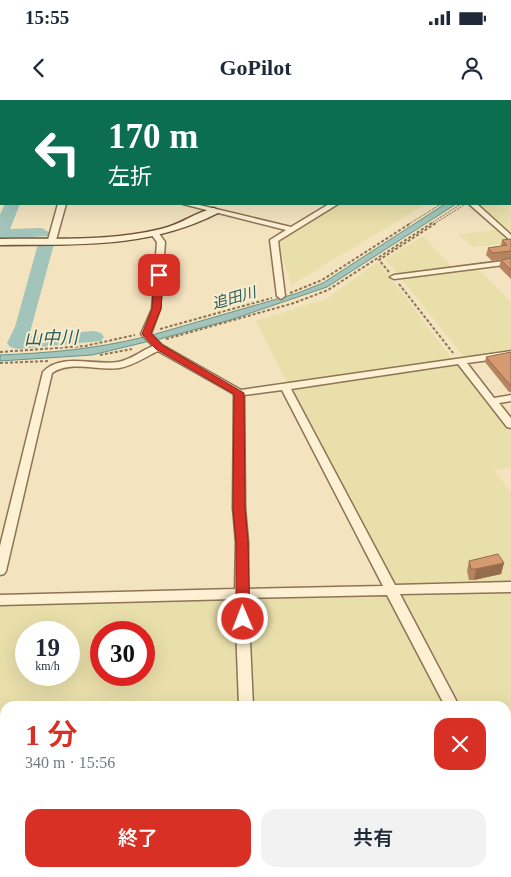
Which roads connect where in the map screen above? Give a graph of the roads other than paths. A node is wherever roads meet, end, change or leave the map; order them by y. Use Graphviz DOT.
graph roads {
  1 [pos="62,205"];
  2 [pos="190,205"];
  3 [pos="223,205"];
  4 [pos="332,205"];
  5 [pos="473,205"];
  6 [pos="214,211"];
  7 [pos="292,229"];
  8 [pos="155,234"];
  9 [pos="511,239"];
  10 [pos="52,240"];
  11 [pos="0,242"];
  12 [pos="511,262"];
  13 [pos="394,277"];
  14 [pos="280,296"];
  15 [pos="152,339"];
  16 [pos="511,354"];
  17 [pos="460,361"];
  18 [pos="285,386"];
  19 [pos="239,393"];
  20 [pos="511,398"];
  21 [pos="491,401"];
  22 [pos="511,426"];
  23 [pos="0,571"];
  24 [pos="511,587"];
  25 [pos="391,590"];
  26 [pos="243,595"];
  27 [pos="0,600"];
  28 [pos="246,701"];
  29 [pos="449,701"];
  1 -- 10 [label="street"];
  2 -- 6 [label="street"];
  3 -- 6 [label="street"];
  4 -- 7 [label="street"];
  5 -- 9 [label="street"];
  6 -- 7 [label="street"];
  6 -- 8 [label="street"];
  7 -- 14 [label="street"];
  8 -- 10 [label="street"];
  8 -- 15 [label="street"];
  10 -- 11 [label="street"];
  12 -- 13 [label="street"];
  15 -- 19 [label="street"];
  15 -- 23 [label="street"];
  16 -- 17 [label="street"];
  17 -- 18 [label="street"];
  17 -- 21 [label="street"];
  18 -- 19 [label="street"];
  18 -- 25 [label="street"];
  19 -- 26 [label="street"];
  20 -- 21 [label="street"];
  21 -- 22 [label="street"];
  24 -- 25 [label="street"];
  25 -- 26 [label="street"];
  25 -- 29 [label="street"];
  26 -- 27 [label="street"];
  26 -- 28 [label="street"];
}
